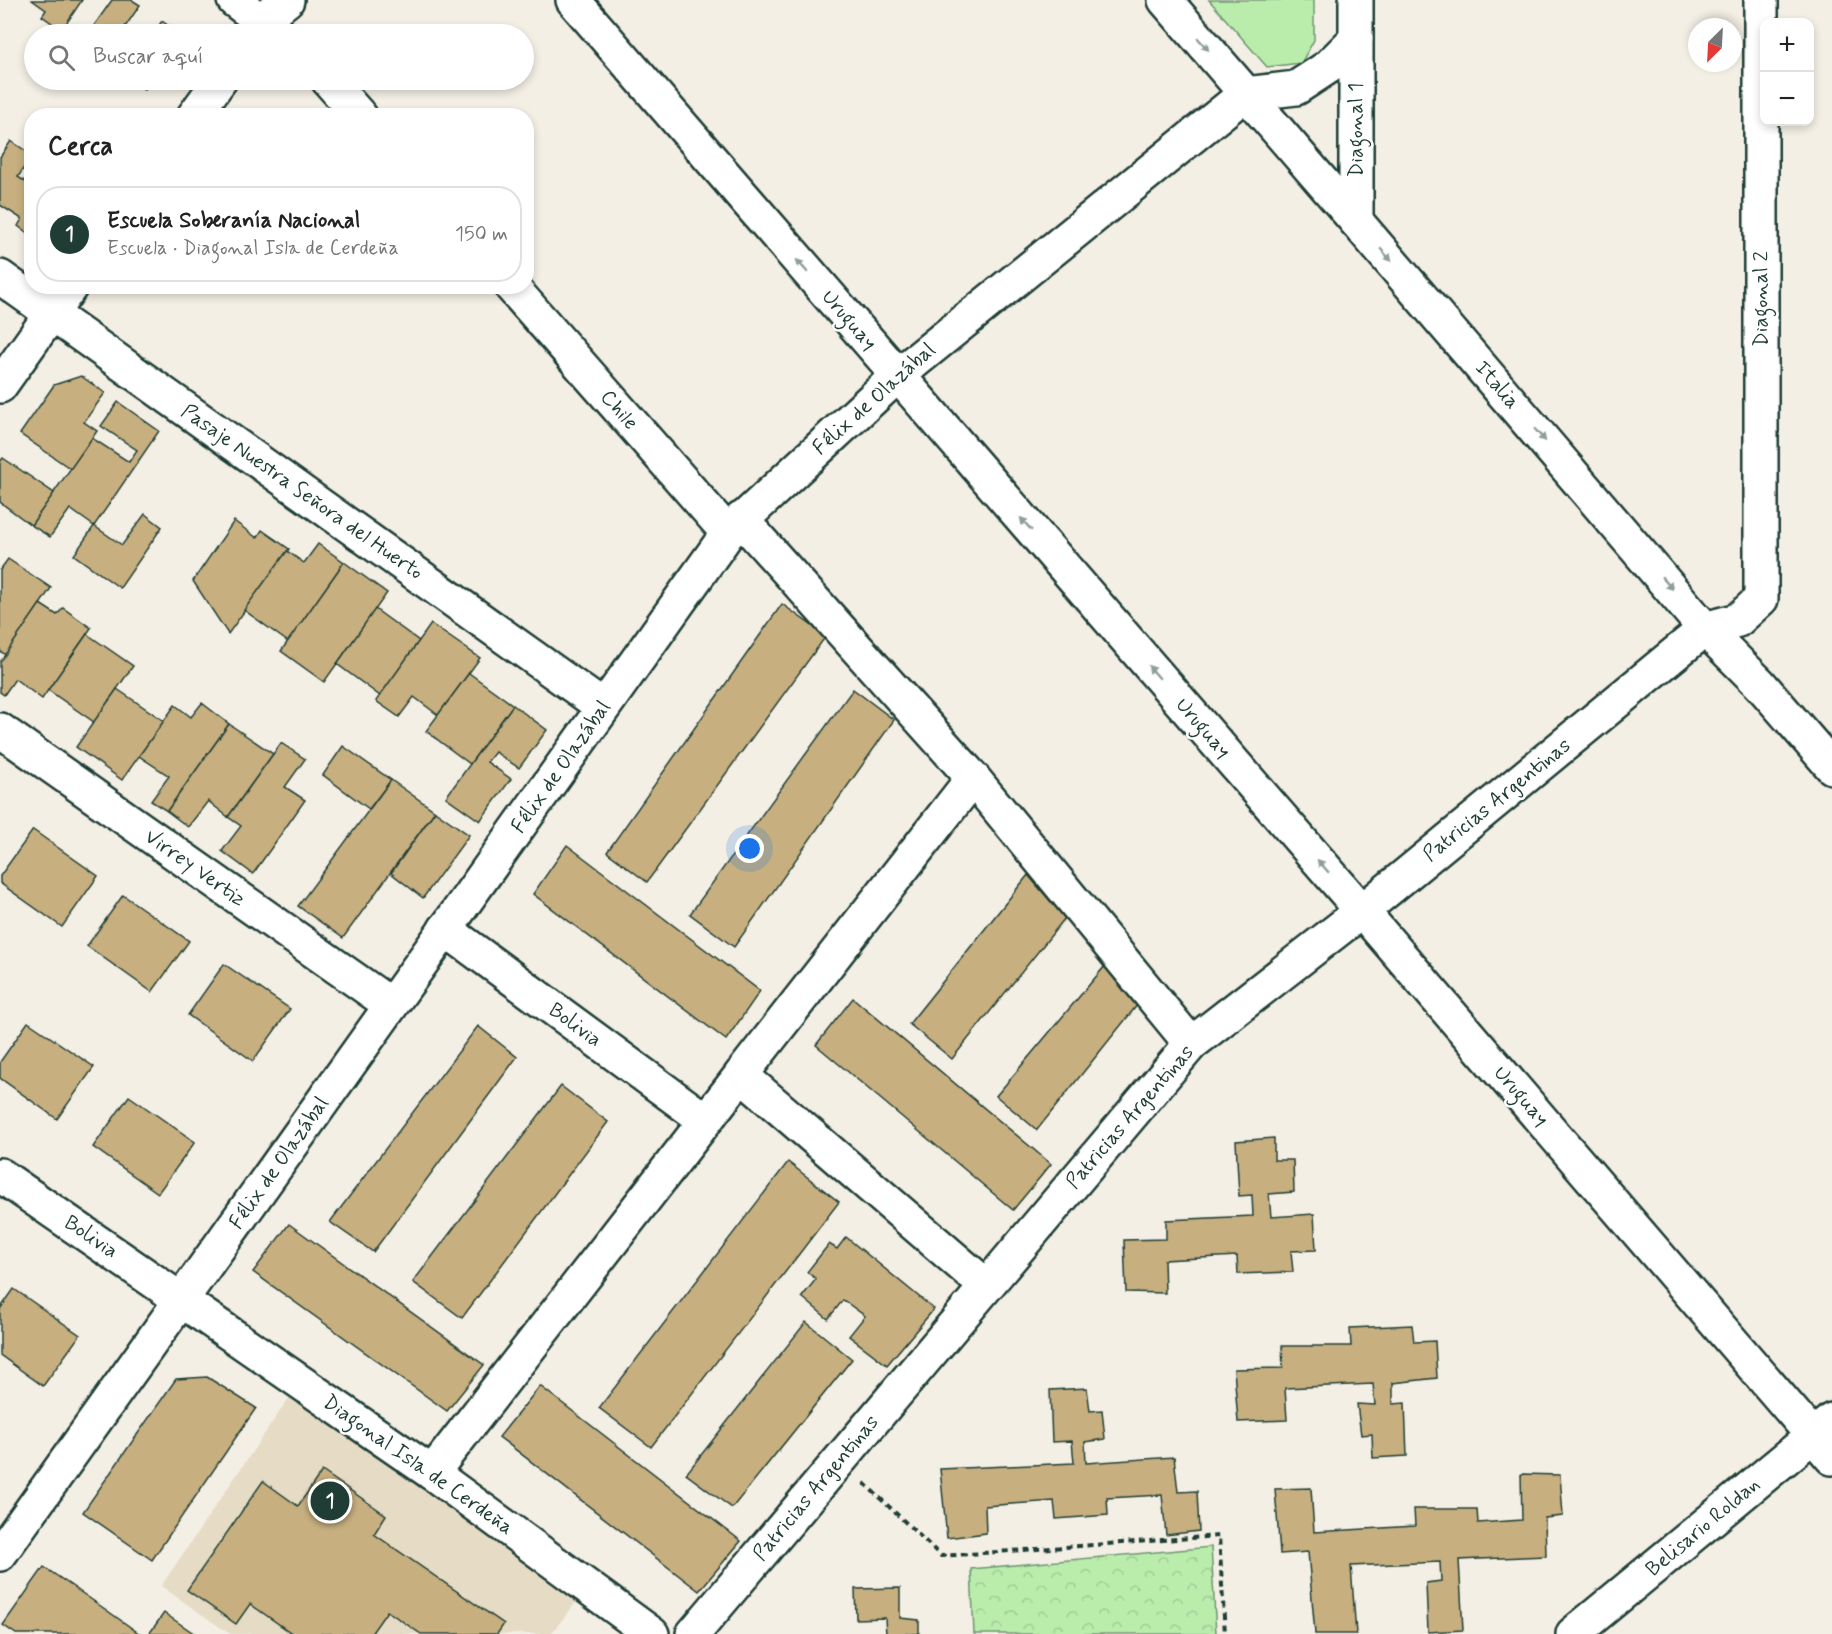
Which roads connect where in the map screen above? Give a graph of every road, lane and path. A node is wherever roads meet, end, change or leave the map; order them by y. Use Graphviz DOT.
graph roads {
  1 [pos="234,0"];
  2 [pos="287,0"];
  3 [pos="573,0"];
  4 [pos="1165,0"];
  5 [pos="1356,0"];
  6 [pos="1761,0"];
  7 [pos="258,24"];
  8 [pos="269,24"];
  9 [pos="1356,39"];
  10 [pos="213,90"];
  11 [pos="337,90"];
  12 [pos="1245,94"];
  13 [pos="200,108"];
  14 [pos="353,108"];
  15 [pos="1356,220"];
  16 [pos="0,277"];
  17 [pos="65,294"];
  18 [pos="518,294"];
  19 [pos="51,314"];
  20 [pos="897,376"];
  21 [pos="0,386"];
  22 [pos="735,526"];
  23 [pos="1761,599"];
  24 [pos="1705,629"];
  25 [pos="603,707"];
  26 [pos="0,730"];
  27 [pos="1832,767"];
  28 [pos="974,778"];
  29 [pos="1362,911"];
  30 [pos="445,929"];
  31 [pos="391,1005"];
  32 [pos="1191,1044"];
  33 [pos="741,1075"];
  34 [pos="705,1120"];
  35 [pos="0,1175"];
  36 [pos="986,1286"];
  37 [pos="182,1299"];
  38 [pos="1826,1438"];
  39 [pos="839,1460"];
  40 [pos="432,1473"];
  41 [pos="0,1554"];
  42 [pos="652,1634"];
  43 [pos="693,1634"];
  44 [pos="1225,1634"];
  45 [pos="1573,1634"];
  1 -- 7 [label="street"];
  2 -- 8 [label="street"];
  20 -- 3 [label="street, Uruguay, one-way"];
  4 -- 12 [label="street, Italia, one-way"];
  5 -- 9 [label="street, Diagonal 1"];
  6 -- 23 [label="street, Diagonal 2"];
  9 -- 12 [label="street, Diagonal 1"];
  9 -- 15 [label="street, Diagonal 1"];
  10 -- 13 [label="street"];
  11 -- 14 [label="street"];
  12 -- 15 [label="street, Italia"];
  12 -- 20 [label="street, Félix de Olazábal"];
  15 -- 24 [label="street, Italia, one-way"];
  16 -- 19 [label="street, Pasaje Nuestra Señora del Huerto"];
  17 -- 19 [label="street"];
  18 -- 22 [label="street, Chile"];
  19 -- 21 [label="street"];
  19 -- 25 [label="street, Pasaje Nuestra Señora del Huerto"];
  20 -- 22 [label="street, Félix de Olazábal"];
  29 -- 20 [label="street, Uruguay, one-way"];
  22 -- 25 [label="street, Félix de Olazábal"];
  22 -- 28 [label="street, Chile"];
  23 -- 24 [label="street, Patricias Argentinas"];
  24 -- 27 [label="street, Italia"];
  24 -- 29 [label="street, Patricias Argentinas"];
  25 -- 30 [label="street, Félix de Olazábal"];
  26 -- 31 [label="street, Virrey Vertiz"];
  28 -- 32 [label="street, Chile"];
  28 -- 33 [label="street"];
  29 -- 32 [label="street, Patricias Argentinas"];
  29 -- 38 [label="street, Uruguay"];
  30 -- 31 [label="street, Félix de Olazábal"];
  30 -- 34 [label="street, Bolivia"];
  31 -- 37 [label="street, Félix de Olazábal"];
  32 -- 36 [label="street, Patricias Argentinas"];
  33 -- 34 [label="street"];
  33 -- 36 [label="street"];
  34 -- 40 [label="street"];
  35 -- 37 [label="street, Bolivia"];
  36 -- 39 [label="street, Patricias Argentinas"];
  37 -- 40 [label="street, Diagonal Isla de Cerdeña"];
  37 -- 41 [label="street, Félix de Olazábal"];
  38 -- 45 [label="street, Belisario Roldan"];
  39 -- 43 [label="street, Patricias Argentinas"];
  39 -- 44 [label="path"];
  40 -- 42 [label="street, Diagonal Isla de Cerdeña"];
}
